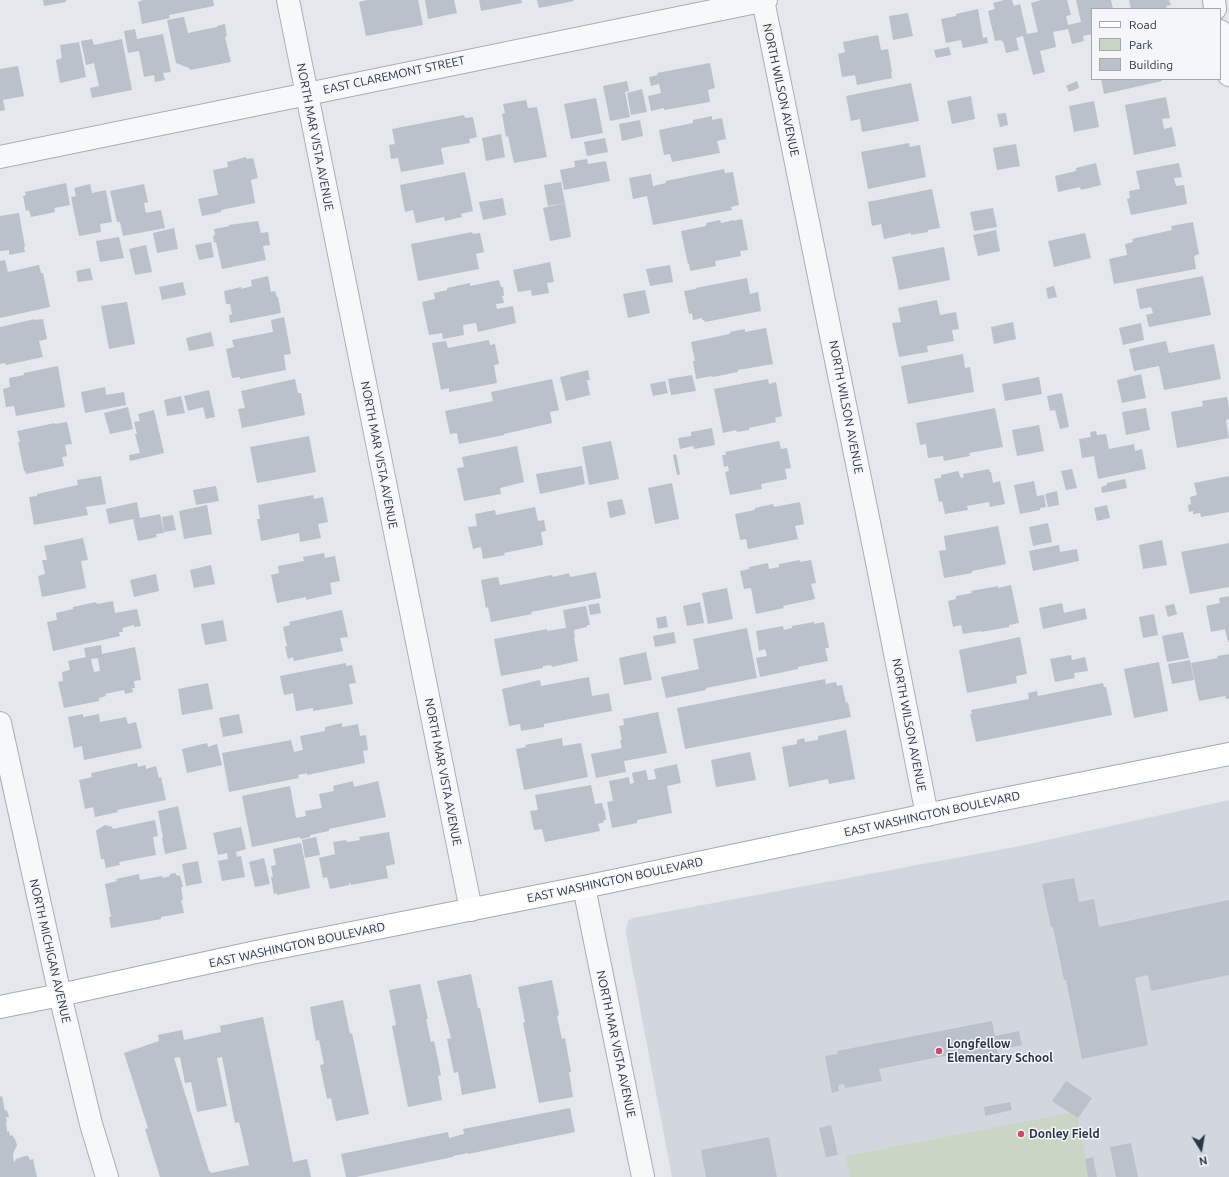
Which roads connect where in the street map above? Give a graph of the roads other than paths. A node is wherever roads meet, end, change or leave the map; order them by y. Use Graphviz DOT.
graph roads {
  1 [pos="288,0"];
  2 [pos="764,0"];
  3 [pos="1221,36"];
  4 [pos="1229,75"];
  5 [pos="307,93"];
  6 [pos="0,157"];
  7 [pos="0,723"];
  8 [pos="1229,754"];
  9 [pos="927,815"];
  10 [pos="584,887"];
  11 [pos="471,910"];
  12 [pos="60,995"];
  13 [pos="0,1007"];
  14 [pos="107,1177"];
  15 [pos="643,1177"];
  1 -- 5 [label="street, NORTH MAR VISTA AVENUE"];
  2 -- 5 [label="street, EAST CLAREMONT STREET"];
  2 -- 9 [label="street, NORTH WILSON AVENUE"];
  3 -- 4 [label="street"];
  5 -- 6 [label="street, EAST CLAREMONT STREET"];
  5 -- 11 [label="street, NORTH MAR VISTA AVENUE"];
  7 -- 12 [label="street, NORTH MICHIGAN AVENUE"];
  8 -- 9 [label="main road, EAST WASHINGTON BOULEVARD"];
  9 -- 10 [label="main road, EAST WASHINGTON BOULEVARD"];
  10 -- 11 [label="main road, EAST WASHINGTON BOULEVARD"];
  10 -- 15 [label="street, NORTH MAR VISTA AVENUE"];
  11 -- 12 [label="main road, EAST WASHINGTON BOULEVARD"];
  12 -- 13 [label="main road, EAST WASHINGTON BOULEVARD"];
  12 -- 14 [label="street, NORTH MICHIGAN AVENUE"];
}
